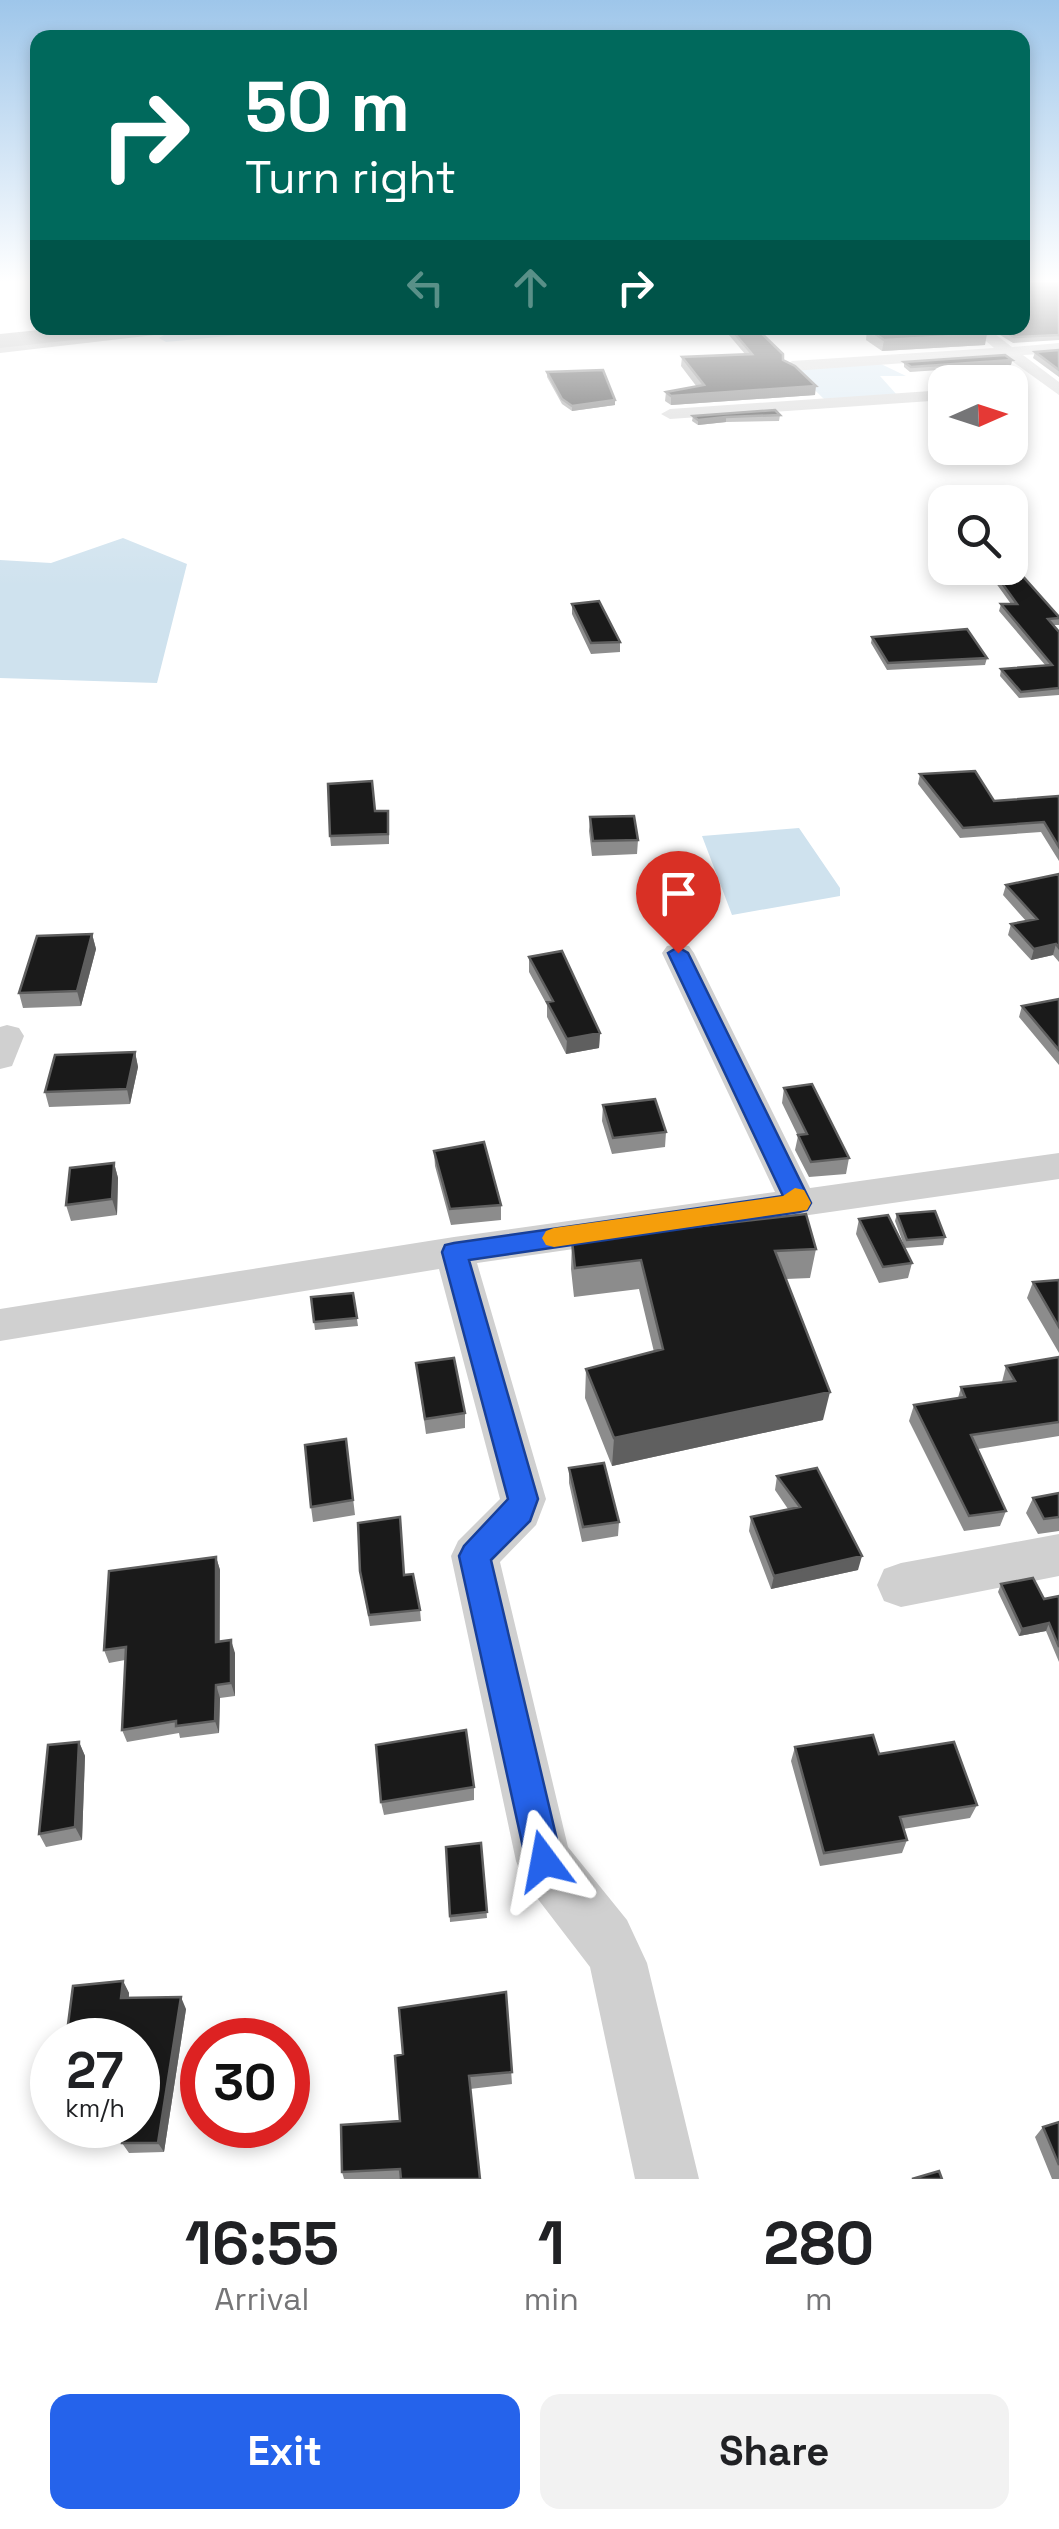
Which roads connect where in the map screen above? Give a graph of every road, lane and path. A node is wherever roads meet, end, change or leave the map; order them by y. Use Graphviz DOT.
graph roads {
  1 [pos="1028,389"];
  2 [pos="1057,389"];
  3 [pos="928,396"];
  4 [pos="670,414"];
  5 [pos="678,953"];
  6 [pos="1059,1166"];
  7 [pos="799,1203"];
  8 [pos="454,1252"];
  9 [pos="0,1325"];
  10 [pos="1059,1555"];
  11 [pos="901,1585"];
  12 [pos="667,2179"];
  1 -- 2 [label="street"];
  3 -- 4 [label="street"];
  5 -- 7 [label="street"];
  6 -- 7 [label="street"];
  7 -- 8 [label="street"];
  8 -- 9 [label="street"];
  8 -- 12 [label="street"];
  10 -- 11 [label="street"];
}
